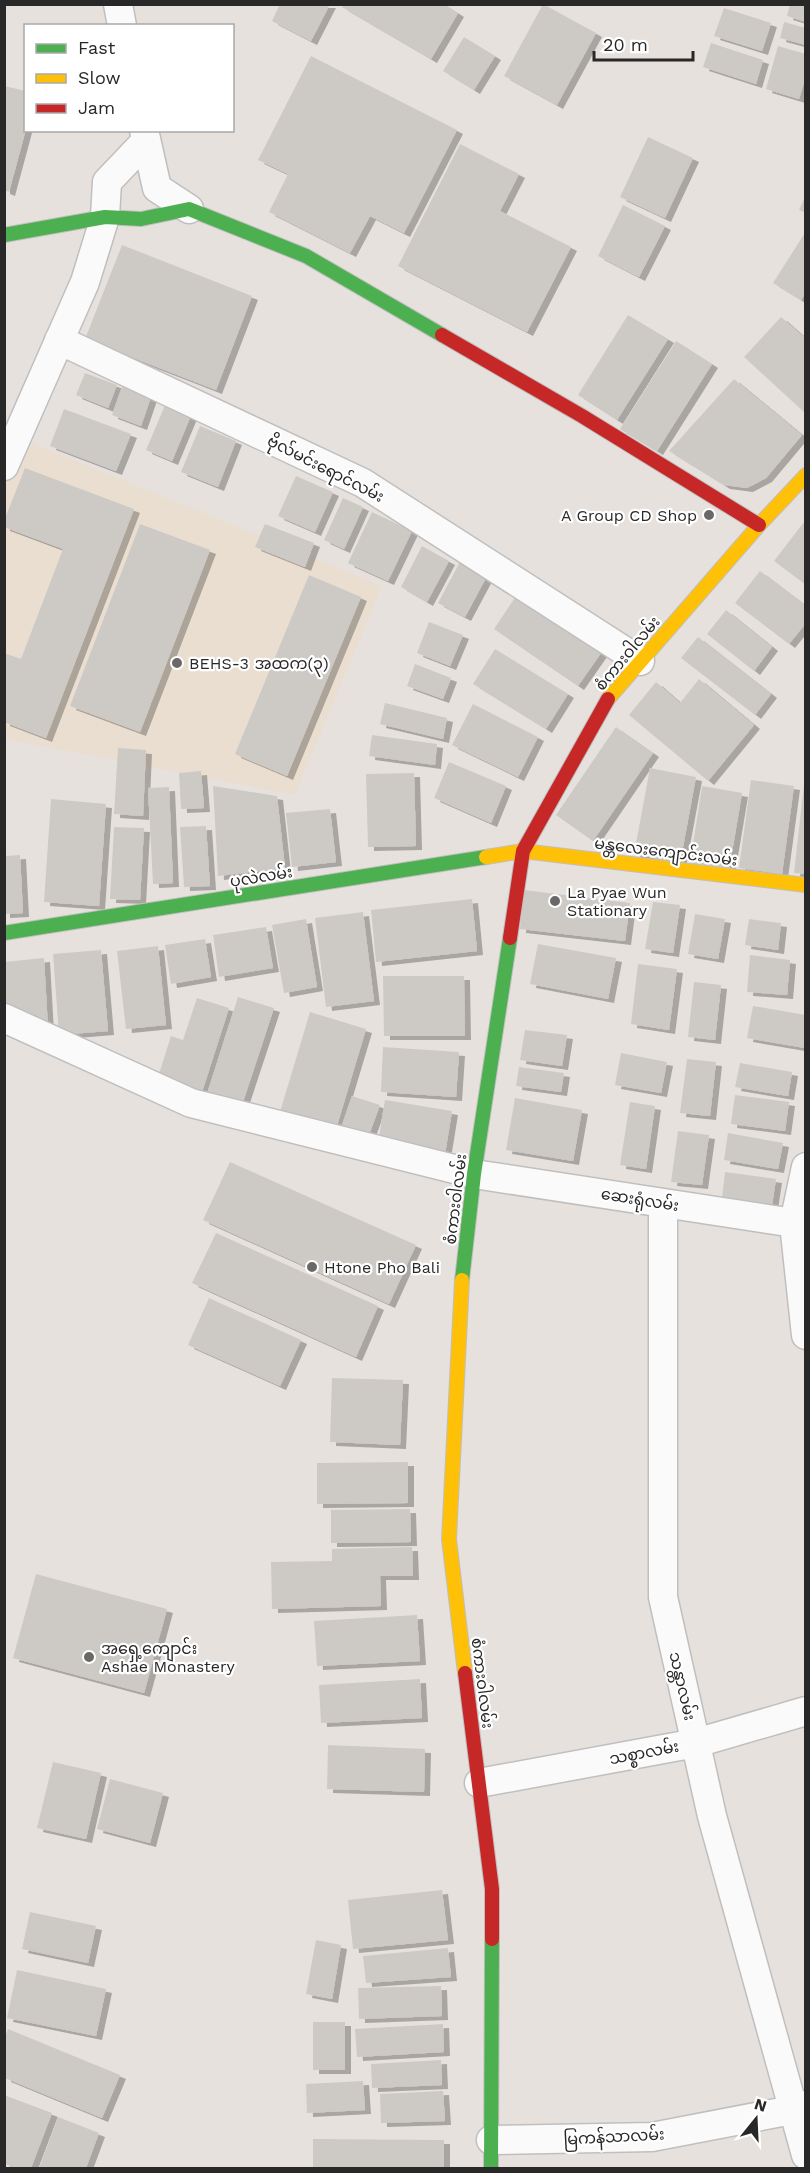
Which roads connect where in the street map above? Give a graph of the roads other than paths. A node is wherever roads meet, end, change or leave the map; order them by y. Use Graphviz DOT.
graph roads {
  1 [pos="118,4"];
  2 [pos="122,24"];
  3 [pos="145,136"];
  4 [pos="189,209"];
  5 [pos="105,218"];
  6 [pos="4,235"];
  7 [pos="59,340"];
  8 [pos="4,466"];
  9 [pos="806,475"];
  10 [pos="759,525"];
  11 [pos="640,661"];
  12 [pos="523,851"];
  13 [pos="806,885"];
  14 [pos="4,933"];
  15 [pos="4,1018"];
  16 [pos="806,1167"];
  17 [pos="474,1174"];
  18 [pos="663,1203"];
  19 [pos="800,1223"];
  20 [pos="806,1335"];
  21 [pos="806,1710"];
  22 [pos="696,1743"];
  23 [pos="479,1784"];
  24 [pos="799,2108"];
  25 [pos="491,2140"];
  26 [pos="806,2155"];
  27 [pos="491,2169"];
  1 -- 2 [label="street"];
  3 -- 4 [label="street"];
  3 -- 5 [label="street"];
  4 -- 5 [label="main road"];
  4 -- 10 [label="main road"];
  5 -- 6 [label="main road"];
  5 -- 7 [label="street"];
  7 -- 8 [label="street"];
  7 -- 11 [label="street, ဗိုလ်မင်းရောင်လမ်း"];
  9 -- 10 [label="main road, စံကားဝါလမ်း"];
  10 -- 11 [label="main road, စံကားဝါလမ်း"];
  11 -- 12 [label="main road, စံကားဝါလမ်း"];
  12 -- 13 [label="main road, မန္တလေးကျောင်းလမ်း"];
  12 -- 14 [label="main road, ပုလဲလမ်း"];
  12 -- 17 [label="main road, စံကားဝါလမ်း"];
  15 -- 17 [label="street, ဆေးရုံလမ်း"];
  16 -- 19 [label="street"];
  17 -- 18 [label="street, ဆေးရုံလမ်း"];
  17 -- 23 [label="main road, စံကားဝါလမ်း"];
  18 -- 19 [label="street, ဆေးရုံလမ်း"];
  18 -- 22 [label="street, သန္တာလမ်း"];
  19 -- 20 [label="street"];
  21 -- 22 [label="street, သစ္စာလမ်း"];
  22 -- 23 [label="street, သစ္စာလမ်း"];
  22 -- 24 [label="street, သန္တာလမ်း"];
  23 -- 25 [label="main road, စံကားဝါလမ်း"];
  24 -- 25 [label="street, မြကန်သာလမ်း"];
  24 -- 26 [label="street, သန္တာလမ်း"];
  25 -- 27 [label="main road, စံကားဝါလမ်း"];
}
